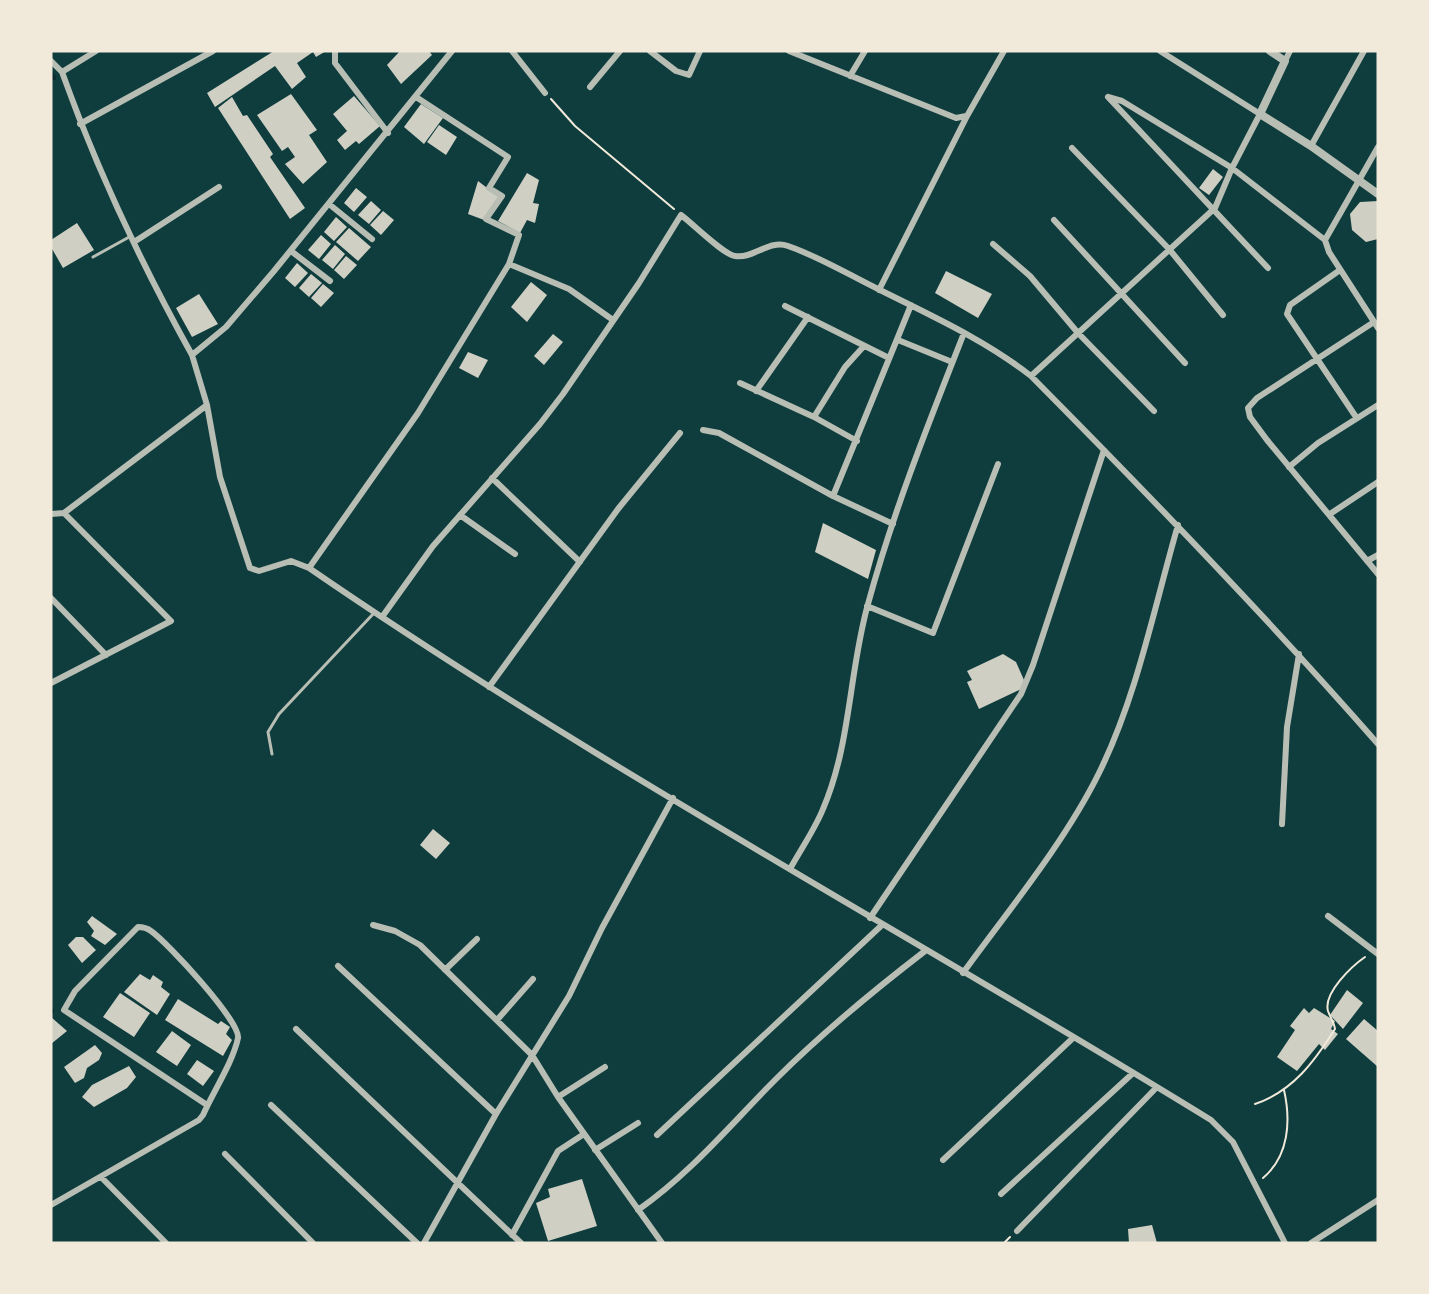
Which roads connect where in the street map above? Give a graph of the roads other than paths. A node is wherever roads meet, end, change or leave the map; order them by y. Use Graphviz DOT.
graph roads {
  1 [pos="96,51"];
  2 [pos="213,51"];
  3 [pos="335,51"];
  4 [pos="452,51"];
  5 [pos="512,51"];
  6 [pos="620,51"];
  7 [pos="650,51"];
  8 [pos="700,51"];
  9 [pos="789,51"];
  10 [pos="865,51"];
  11 [pos="1004,51"];
  12 [pos="1161,51"];
  13 [pos="1270,51"];
  14 [pos="1290,51"];
  15 [pos="1364,51"];
  16 [pos="51,61"];
  17 [pos="1285,61"];
  18 [pos="62,72"];
  19 [pos="850,76"];
  20 [pos="590,87"];
  21 [pos="545,93"];
  22 [pos="416,97"];
  23 [pos="1260,114"];
  24 [pos="966,116"];
  25 [pos="80,124"];
  26 [pos="388,132"];
  27 [pos="1311,146"];
  28 [pos="1378,147"];
  29 [pos="1072,148"];
  30 [pos="1232,168"];
  31 [pos="1359,181"];
  32 [pos="219,187"];
  33 [pos="1378,194"];
  34 [pos="329,204"];
  35 [pos="1215,208"];
  36 [pos="1054,220"];
  37 [pos="132,239"];
  38 [pos="372,239"];
  39 [pos="1325,240"];
  40 [pos="993,244"];
  41 [pos="1169,249"];
  42 [pos="291,250"];
  43 [pos="93,257"];
  44 [pos="509,264"];
  45 [pos="1268,268"];
  46 [pos="1340,270"];
  47 [pos="330,281"];
  48 [pos="879,290"];
  49 [pos="1121,294"];
  50 [pos="910,305"];
  51 [pos="785,306"];
  52 [pos="1223,315"];
  53 [pos="808,317"];
  54 [pos="613,320"];
  55 [pos="1376,325"];
  56 [pos="964,333"];
  57 [pos="1078,333"];
  58 [pos="898,340"];
  59 [pos="864,346"];
  60 [pos="192,355"];
  61 [pos="889,358"];
  62 [pos="1318,360"];
  63 [pos="952,362"];
  64 [pos="1185,363"];
  65 [pos="1031,376"];
  66 [pos="740,383"];
  67 [pos="756,391"];
  68 [pos="207,405"];
  69 [pos="1378,405"];
  70 [pos="1154,411"];
  71 [pos="814,417"];
  72 [pos="1356,417"];
  73 [pos="703,429"];
  74 [pos="680,433"];
  75 [pos="857,441"];
  76 [pos="1104,450"];
  77 [pos="998,464"];
  78 [pos="1289,466"];
  79 [pos="492,478"];
  80 [pos="1378,482"];
  81 [pos="833,496"];
  82 [pos="64,513"];
  83 [pos="51,514"];
  84 [pos="1330,514"];
  85 [pos="460,515"];
  86 [pos="892,524"];
  87 [pos="1178,525"];
  88 [pos="515,554"];
  89 [pos="1378,555"];
  90 [pos="1368,561"];
  91 [pos="580,562"];
  92 [pos="309,568"];
  93 [pos="1378,574"];
  94 [pos="51,598"];
  95 [pos="867,606"];
  96 [pos="374,613"];
  97 [pos="382,617"];
  98 [pos="1299,654"];
  99 [pos="106,655"];
  100 [pos="51,683"];
  101 [pos="489,687"];
  102 [pos="1378,744"];
  103 [pos="272,754"];
  104 [pos="673,798"];
  105 [pos="1282,824"];
  106 [pos="790,868"];
  107 [pos="1328,916"];
  108 [pos="870,918"];
  109 [pos="373,925"];
  110 [pos="882,925"];
  111 [pos="477,939"];
  112 [pos="925,951"];
  113 [pos="1376,952"];
  114 [pos="338,966"];
  115 [pos="445,970"];
  116 [pos="963,973"];
  117 [pos="533,979"];
  118 [pos="497,1020"];
  119 [pos="296,1029"];
  120 [pos="1073,1038"];
  121 [pos="532,1055"];
  122 [pos="605,1067"];
  123 [pos="1132,1074"];
  124 [pos="1156,1088"];
  125 [pos="558,1097"];
  126 [pos="271,1105"];
  127 [pos="207,1106"];
  128 [pos="496,1114"];
  129 [pos="638,1123"];
  130 [pos="584,1134"];
  131 [pos="657,1135"];
  132 [pos="595,1150"];
  133 [pos="225,1154"];
  134 [pos="943,1160"];
  135 [pos="101,1177"];
  136 [pos="458,1186"];
  137 [pos="1001,1194"];
  138 [pos="1378,1200"];
  139 [pos="51,1205"];
  140 [pos="638,1210"];
  141 [pos="1017,1231"];
  142 [pos="512,1234"];
  143 [pos="166,1243"];
  144 [pos="313,1243"];
  145 [pos="417,1243"];
  146 [pos="424,1243"];
  147 [pos="521,1243"];
  148 [pos="662,1243"];
  149 [pos="1285,1243"];
  150 [pos="1311,1243"];
  1 -- 18 [label="street"];
  2 -- 25 [label="street"];
  3 -- 26 [label="street"];
  4 -- 22 [label="street"];
  5 -- 21 [label="street"];
  6 -- 20 [label="street"];
  7 -- 8 [label="street"];
  9 -- 19 [label="street"];
  10 -- 19 [label="street"];
  11 -- 24 [label="street"];
  12 -- 23 [label="street"];
  13 -- 17 [label="street"];
  14 -- 17 [label="street"];
  15 -- 27 [label="street"];
  16 -- 18 [label="street"];
  17 -- 23 [label="street"];
  18 -- 25 [label="street"];
  19 -- 24 [label="street"];
  22 -- 26 [label="street"];
  22 -- 44 [label="street"];
  23 -- 27 [label="street"];
  23 -- 30 [label="street"];
  24 -- 48 [label="street"];
  25 -- 37 [label="street"];
  26 -- 34 [label="street"];
  27 -- 31 [label="street"];
  28 -- 31 [label="street"];
  29 -- 41 [label="street"];
  30 -- 35 [label="street"];
  30 -- 35 [label="street"];
  30 -- 39 [label="street"];
  31 -- 33 [label="street"];
  31 -- 39 [label="street"];
  32 -- 37 [label="street"];
  34 -- 38 [label="street"];
  34 -- 42 [label="street"];
  35 -- 41 [label="street"];
  35 -- 45 [label="street"];
  36 -- 49 [label="street"];
  37 -- 43 [label="lane"];
  37 -- 60 [label="street"];
  39 -- 46 [label="street"];
  40 -- 57 [label="street"];
  41 -- 49 [label="street"];
  41 -- 52 [label="street"];
  42 -- 47 [label="street"];
  42 -- 60 [label="street"];
  44 -- 54 [label="street"];
  44 -- 92 [label="street"];
  46 -- 55 [label="street"];
  46 -- 62 [label="street"];
  48 -- 50 [label="street"];
  48 -- 54 [label="street"];
  49 -- 57 [label="street"];
  49 -- 64 [label="street"];
  50 -- 56 [label="street"];
  50 -- 58 [label="street"];
  51 -- 53 [label="street"];
  53 -- 59 [label="street"];
  53 -- 67 [label="street"];
  54 -- 79 [label="street"];
  55 -- 62 [label="street"];
  56 -- 63 [label="street"];
  56 -- 65 [label="street"];
  57 -- 65 [label="street"];
  57 -- 70 [label="street"];
  58 -- 61 [label="street"];
  58 -- 63 [label="street"];
  59 -- 61 [label="street"];
  59 -- 71 [label="street"];
  60 -- 68 [label="street"];
  61 -- 75 [label="street"];
  62 -- 72 [label="street"];
  62 -- 78 [label="street"];
  63 -- 86 [label="street"];
  65 -- 76 [label="street"];
  66 -- 67 [label="street"];
  67 -- 71 [label="street"];
  68 -- 82 [label="street"];
  68 -- 92 [label="street"];
  69 -- 72 [label="street"];
  71 -- 75 [label="street"];
  72 -- 78 [label="street"];
  73 -- 81 [label="street"];
  74 -- 91 [label="street"];
  75 -- 81 [label="street"];
  76 -- 87 [label="street"];
  76 -- 108 [label="street"];
  77 -- 95 [label="street"];
  78 -- 84 [label="street"];
  79 -- 85 [label="street"];
  79 -- 91 [label="street"];
  80 -- 84 [label="street"];
  81 -- 86 [label="street"];
  82 -- 83 [label="street"];
  82 -- 99 [label="street"];
  84 -- 90 [label="street"];
  85 -- 88 [label="street"];
  85 -- 97 [label="street"];
  86 -- 95 [label="street"];
  87 -- 98 [label="street"];
  87 -- 116 [label="street"];
  89 -- 90 [label="street"];
  90 -- 93 [label="street"];
  91 -- 101 [label="street"];
  92 -- 96 [label="street"];
  94 -- 99 [label="street"];
  95 -- 106 [label="street"];
  96 -- 97 [label="street"];
  96 -- 103 [label="lane"];
  97 -- 101 [label="street"];
  98 -- 102 [label="street"];
  98 -- 105 [label="street"];
  99 -- 100 [label="street"];
  101 -- 104 [label="street"];
  104 -- 106 [label="street"];
  104 -- 121 [label="street"];
  106 -- 108 [label="street"];
  107 -- 113 [label="street"];
  108 -- 110 [label="street"];
  109 -- 115 [label="street"];
  110 -- 112 [label="street"];
  110 -- 131 [label="street"];
  111 -- 115 [label="street"];
  112 -- 116 [label="street"];
  112 -- 140 [label="street"];
  114 -- 128 [label="street"];
  115 -- 118 [label="street"];
  116 -- 120 [label="street"];
  117 -- 118 [label="street"];
  118 -- 121 [label="street"];
  119 -- 136 [label="street"];
  120 -- 123 [label="street"];
  120 -- 134 [label="street"];
  121 -- 125 [label="street"];
  121 -- 128 [label="street"];
  122 -- 125 [label="street"];
  123 -- 124 [label="street"];
  123 -- 137 [label="street"];
  124 -- 141 [label="street"];
  124 -- 149 [label="street"];
  125 -- 130 [label="street"];
  126 -- 145 [label="street"];
  127 -- 127 [label="street"];
  127 -- 135 [label="street"];
  128 -- 136 [label="street"];
  129 -- 132 [label="street"];
  130 -- 132 [label="street"];
  130 -- 142 [label="street"];
  132 -- 140 [label="street"];
  133 -- 144 [label="street"];
  135 -- 139 [label="street"];
  135 -- 143 [label="street"];
  136 -- 142 [label="street"];
  136 -- 146 [label="street"];
  138 -- 150 [label="street"];
  140 -- 148 [label="street"];
  142 -- 147 [label="street"];
}
